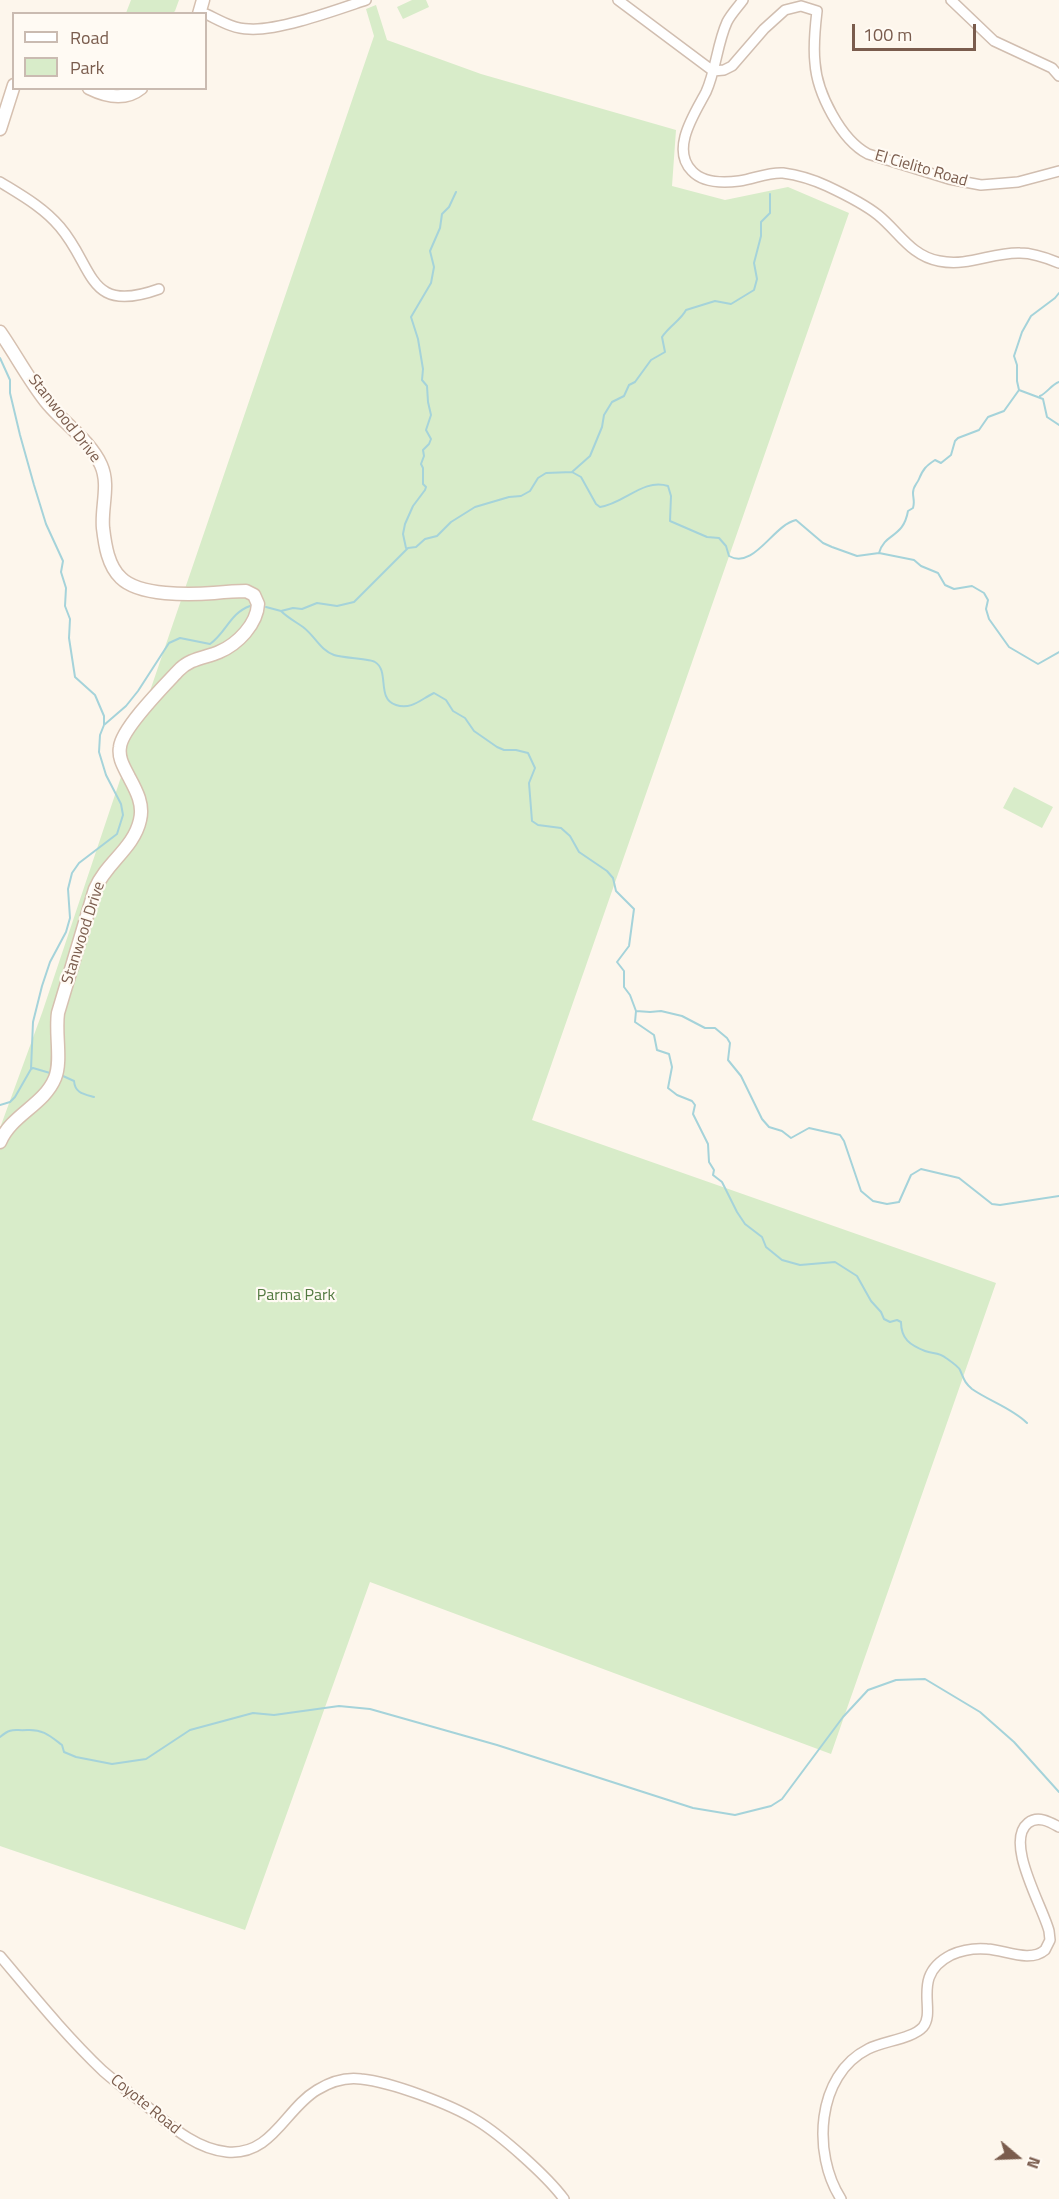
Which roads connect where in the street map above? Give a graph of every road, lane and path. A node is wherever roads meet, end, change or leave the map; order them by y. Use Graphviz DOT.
graph roads {
  1 [pos="366,0"];
  2 [pos="618,0"];
  3 [pos="743,0"];
  4 [pos="951,0"];
  5 [pos="967,0"];
  6 [pos="960,8"];
  7 [pos="207,12"];
  8 [pos="713,71"];
  9 [pos="1059,76"];
  10 [pos="12,90"];
  11 [pos="93,90"];
  12 [pos="138,90"];
  13 [pos="0,129"];
  14 [pos="1059,171"];
  15 [pos="0,182"];
  16 [pos="1059,263"];
  17 [pos="159,289"];
  18 [pos="0,332"];
  19 [pos="0,1142"];
  20 [pos="1059,1827"];
  21 [pos="0,1956"];
  22 [pos="564,2199"];
  23 [pos="841,2199"];
  1 -- 7 [label="street"];
  2 -- 8 [label="street"];
  3 -- 8 [label="street"];
  4 -- 6 [label="street"];
  5 -- 6 [label="street"];
  6 -- 9 [label="street"];
  8 -- 14 [label="street, El Cielito Road"];
  8 -- 16 [label="street"];
  10 -- 13 [label="main road"];
  11 -- 12 [label="main road"];
  15 -- 17 [label="street"];
  18 -- 19 [label="main road, Stanwood Drive"];
  20 -- 23 [label="street"];
  21 -- 22 [label="street, Coyote Road"];
}
